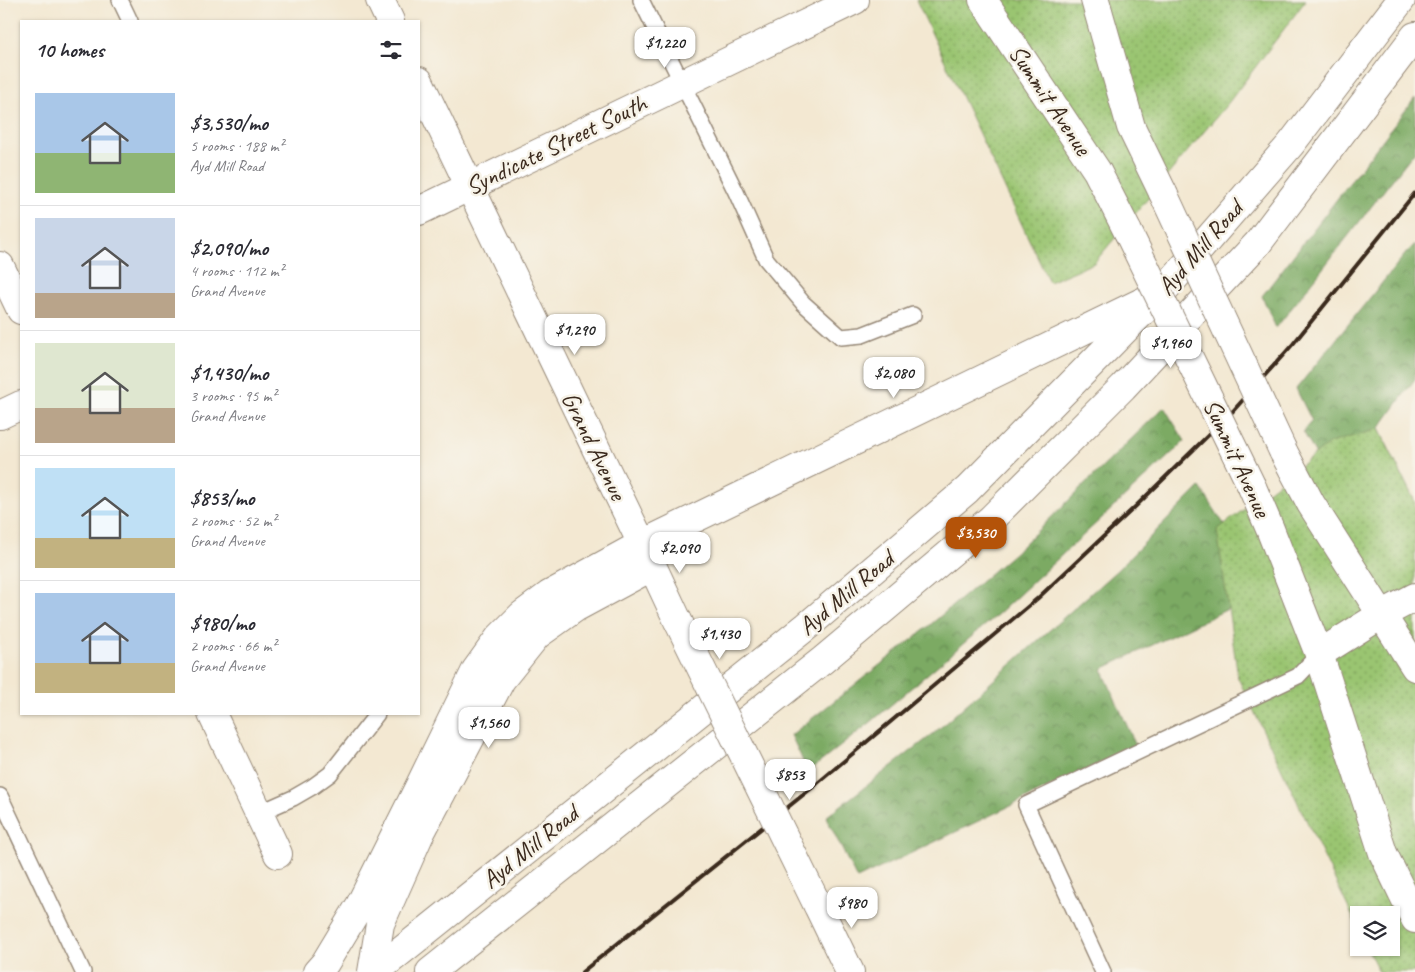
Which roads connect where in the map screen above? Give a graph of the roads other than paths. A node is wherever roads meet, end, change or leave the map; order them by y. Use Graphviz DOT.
graph roads {
  1 [pos="120,0"];
  2 [pos="380,0"];
  3 [pos="641,0"];
  4 [pos="855,0"];
  5 [pos="983,0"];
  6 [pos="1095,0"];
  7 [pos="1401,0"];
  8 [pos="130,20"];
  9 [pos="390,20"];
  10 [pos="1415,36"];
  11 [pos="420,84"];
  12 [pos="682,85"];
  13 [pos="469,186"];
  14 [pos="420,210"];
  15 [pos="0,266"];
  16 [pos="1163,291"];
  17 [pos="20,308"];
  18 [pos="913,316"];
  19 [pos="20,405"];
  20 [pos="0,415"];
  21 [pos="648,555"];
  22 [pos="1415,597"];
  23 [pos="1381,615"];
  24 [pos="1319,654"];
  25 [pos="1415,667"];
  26 [pos="212,715"];
  27 [pos="375,715"];
  28 [pos="0,796"];
  29 [pos="259,813"];
  30 [pos="278,854"];
  31 [pos="1415,920"];
  32 [pos="83,972"];
  33 [pos="317,972"];
  34 [pos="374,972"];
  35 [pos="430,972"];
  36 [pos="850,972"];
  37 [pos="1103,972"];
  1 -- 8 [label="lane"];
  2 -- 9 [label="main road"];
  3 -- 12 [label="lane"];
  4 -- 12 [label="main road, Syndicate Street South"];
  5 -- 24 [label="main road, Summit Avenue, bridge"];
  6 -- 23 [label="main road, Summit Avenue, bridge"];
  7 -- 16 [label="main road, Ayd Mill Road"];
  10 -- 35 [label="main road, Ayd Mill Road"];
  11 -- 13 [label="main road, Grand Avenue"];
  12 -- 13 [label="main road, Syndicate Street South"];
  12 -- 18 [label="lane"];
  13 -- 14 [label="main road, Syndicate Street South"];
  13 -- 21 [label="main road, Grand Avenue"];
  15 -- 17 [label="main road"];
  16 -- 21 [label="main road"];
  16 -- 34 [label="main road, Ayd Mill Road"];
  19 -- 20 [label="main road"];
  21 -- 33 [label="main road"];
  21 -- 34 [label="main road"];
  21 -- 36 [label="main road, Grand Avenue, bridge"];
  22 -- 23 [label="main road"];
  23 -- 24 [label="main road"];
  23 -- 25 [label="main road, Summit Avenue"];
  24 -- 31 [label="main road, Summit Avenue"];
  24 -- 37 [label="lane"];
  26 -- 29 [label="main road"];
  27 -- 29 [label="lane"];
  28 -- 32 [label="lane"];
  29 -- 30 [label="main road"];
}
